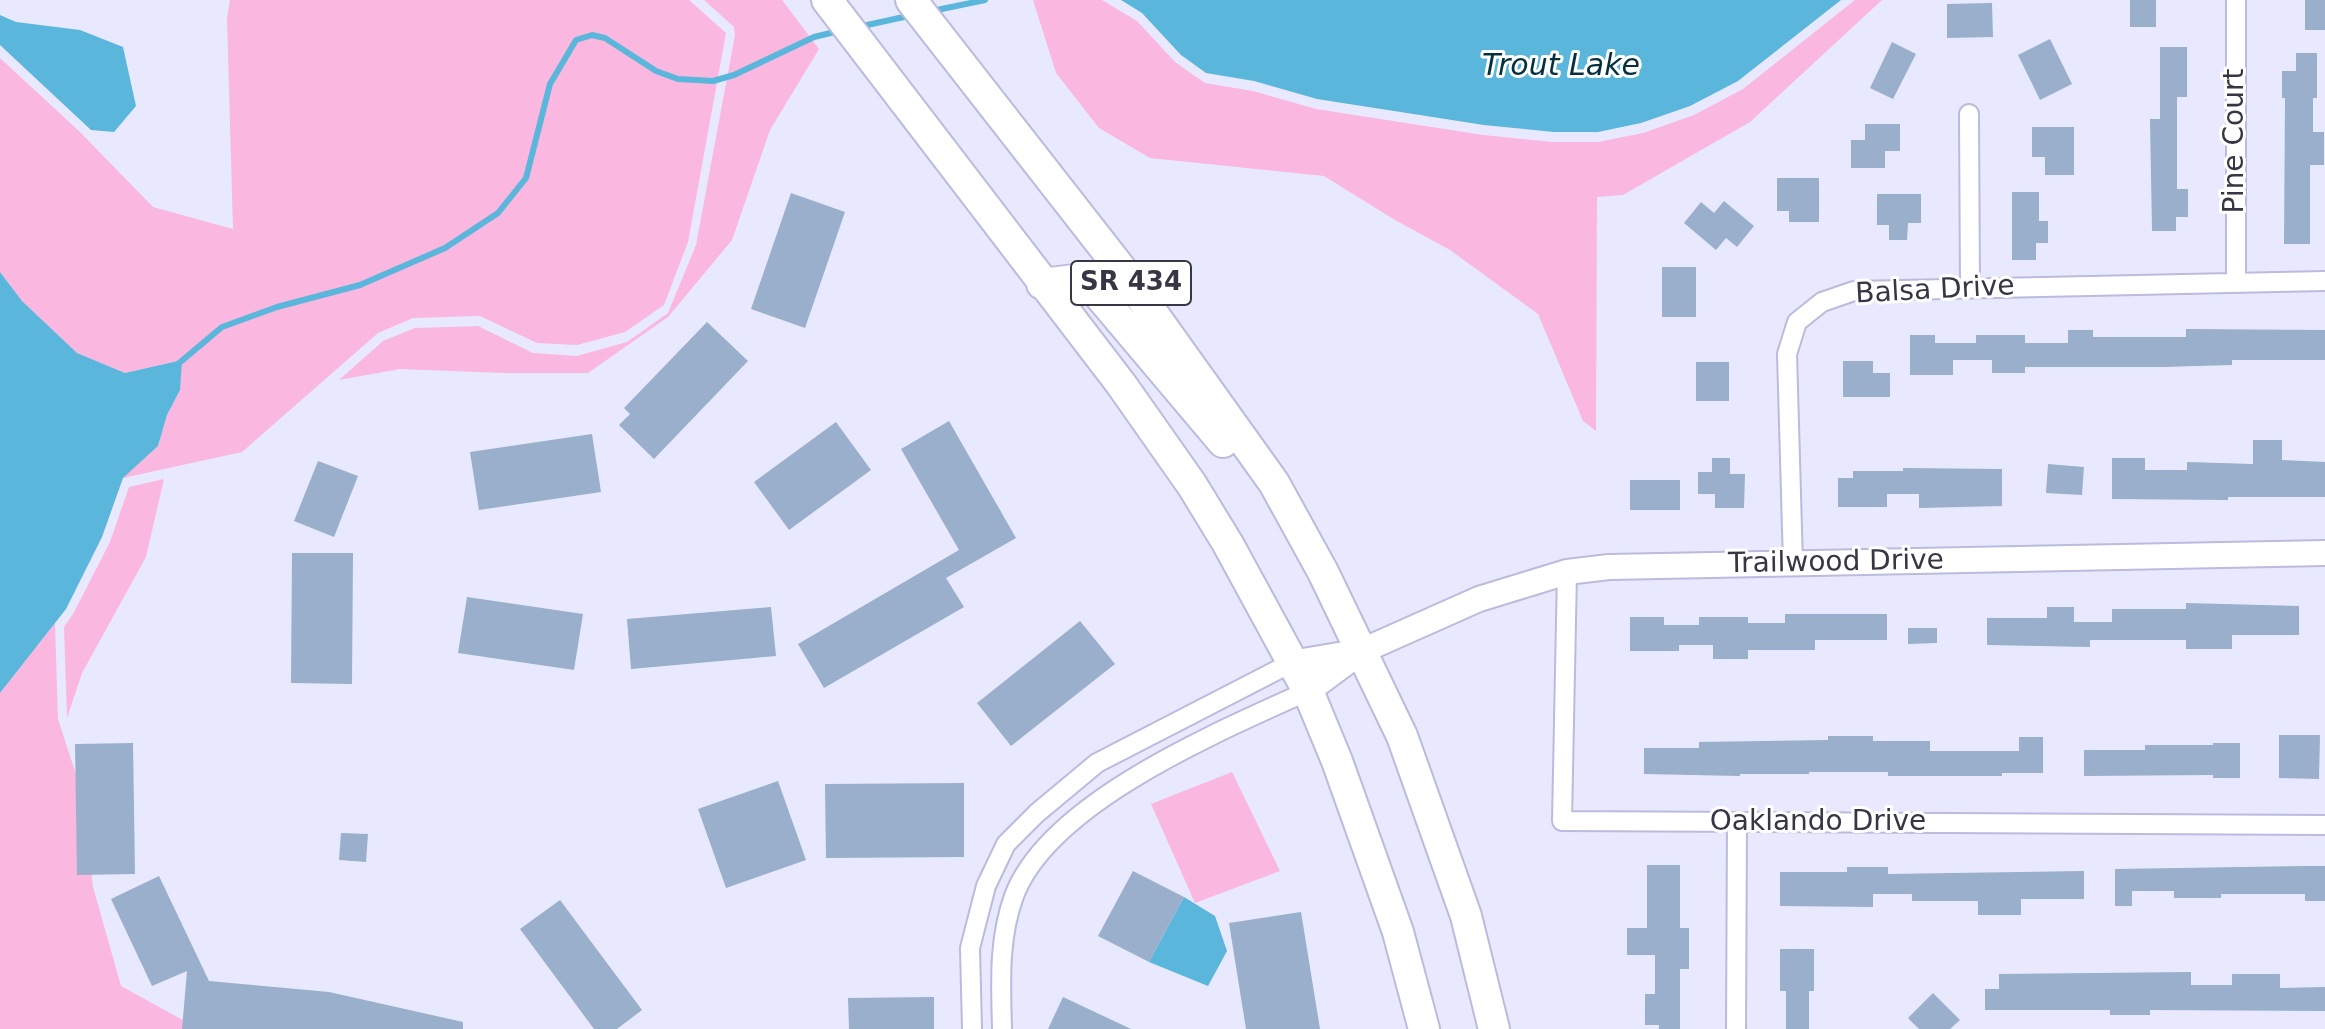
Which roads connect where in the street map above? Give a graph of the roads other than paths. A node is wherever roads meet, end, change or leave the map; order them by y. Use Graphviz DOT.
graph roads {
  1 [pos="827,0"];
  2 [pos="911,0"];
  3 [pos="2236,0"];
  4 [pos="1969,114"];
  5 [pos="2325,281"];
  6 [pos="2236,283"];
  7 [pos="1042,284"];
  8 [pos="1970,288"];
  9 [pos="1274,483"];
  10 [pos="2325,553"];
  11 [pos="1793,564"];
  12 [pos="1567,572"];
  13 [pos="1362,651"];
  14 [pos="1291,663"];
  15 [pos="1308,691"];
  16 [pos="1737,823"];
  17 [pos="2325,825"];
  18 [pos="972,1029"];
  19 [pos="1002,1029"];
  20 [pos="1424,1029"];
  21 [pos="1494,1029"];
  22 [pos="1736,1029"];
  1 -- 7 [label="main road, SR 434"];
  2 -- 9 [label="main road, SR 434"];
  3 -- 6 [label="street, Pine Court"];
  4 -- 8 [label="street"];
  5 -- 6 [label="street, Balsa Drive"];
  6 -- 8 [label="street, Balsa Drive"];
  7 -- 9 [label="main road"];
  7 -- 14 [label="main road, SR 434"];
  8 -- 11 [label="street, Balsa Drive"];
  9 -- 13 [label="main road, SR 434"];
  10 -- 11 [label="street, Trailwood Drive"];
  11 -- 12 [label="street, Trailwood Drive"];
  12 -- 13 [label="street, Trailwood Drive"];
  12 -- 16 [label="street, Oaklando Drive"];
  13 -- 14 [label="street, Trailwood Drive"];
  13 -- 15 [label="street, Trailwood Drive"];
  13 -- 21 [label="main road, SR 434"];
  14 -- 15 [label="main road, SR 434"];
  14 -- 18 [label="street"];
  15 -- 19 [label="street"];
  15 -- 20 [label="main road, SR 434"];
  16 -- 17 [label="street, Oaklando Drive"];
  16 -- 22 [label="street"];
}
